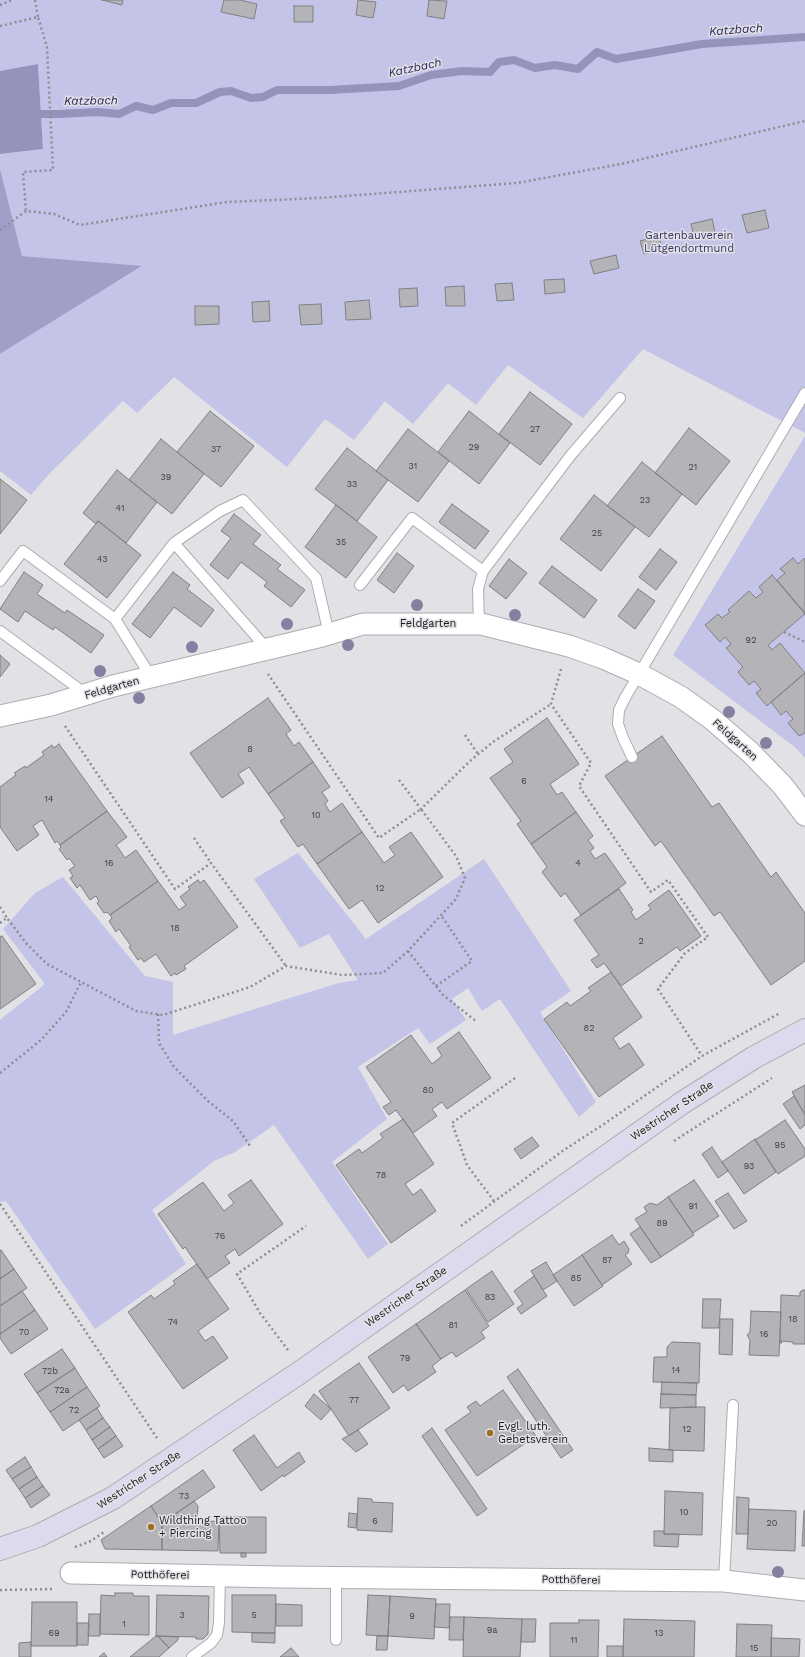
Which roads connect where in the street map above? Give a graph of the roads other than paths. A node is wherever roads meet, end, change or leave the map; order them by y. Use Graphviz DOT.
graph roads {
  1 [pos="805,393"];
  2 [pos="620,398"];
  3 [pos="174,543"];
  4 [pos="483,571"];
  5 [pos="0,581"];
  6 [pos="360,585"];
  7 [pos="115,619"];
  8 [pos="479,624"];
  9 [pos="0,631"];
  10 [pos="329,634"];
  11 [pos="260,652"];
  12 [pos="639,674"];
  13 [pos="151,677"];
  14 [pos="88,695"];
  15 [pos="0,716"];
  16 [pos="632,757"];
  17 [pos="805,816"];
  18 [pos="805,1030"];
  19 [pos="733,1405"];
  20 [pos="0,1549"];
  21 [pos="71,1573"];
  22 [pos="220,1576"];
  23 [pos="336,1577"];
  24 [pos="724,1581"];
  25 [pos="805,1590"];
  26 [pos="336,1640"];
  27 [pos="192,1657"];
  1 -- 12 [label="lane"];
  2 -- 4 [label="lane"];
  3 -- 7 [label="lane"];
  3 -- 10 [label="lane"];
  3 -- 11 [label="lane"];
  4 -- 6 [label="lane"];
  4 -- 8 [label="lane"];
  5 -- 7 [label="lane"];
  7 -- 13 [label="lane"];
  8 -- 10 [label="street, Feldgarten"];
  8 -- 12 [label="street, Feldgarten"];
  9 -- 14 [label="lane"];
  10 -- 11 [label="street, Feldgarten"];
  11 -- 13 [label="street, Feldgarten"];
  12 -- 16 [label="lane"];
  12 -- 17 [label="street, Feldgarten"];
  13 -- 14 [label="street, Feldgarten"];
  14 -- 15 [label="street, Feldgarten"];
  18 -- 20 [label="street, Westricher Straße"];
  19 -- 24 [label="lane"];
  21 -- 22 [label="street, Potthöferei"];
  22 -- 23 [label="street, Potthöferei"];
  22 -- 27 [label="lane"];
  23 -- 24 [label="street, Potthöferei"];
  23 -- 26 [label="lane"];
  24 -- 25 [label="street, Potthöferei"];
}
